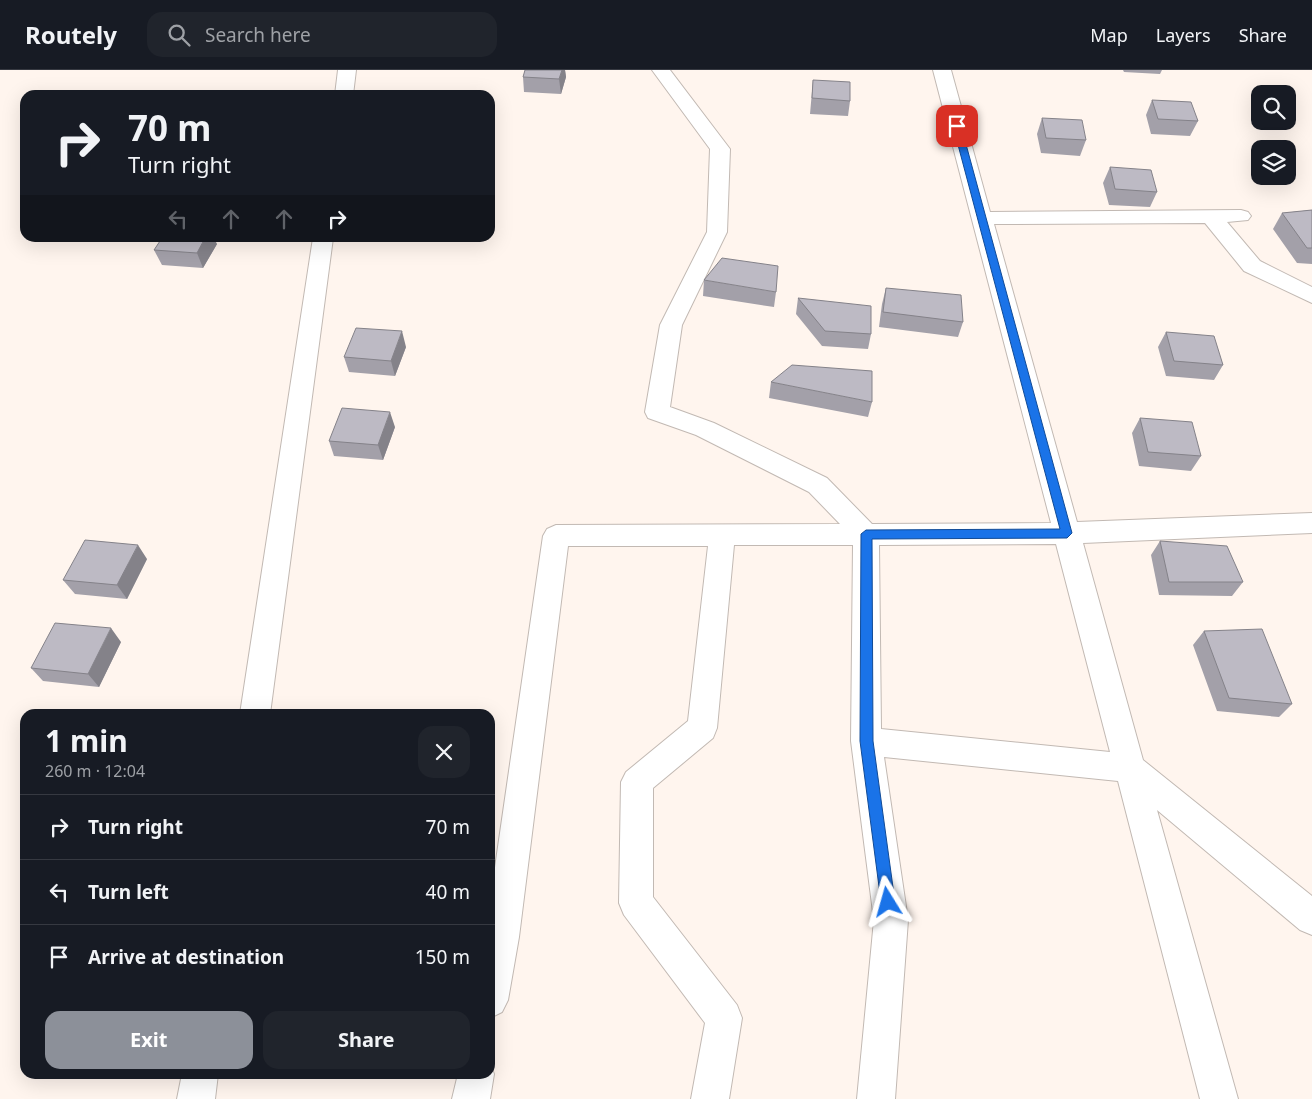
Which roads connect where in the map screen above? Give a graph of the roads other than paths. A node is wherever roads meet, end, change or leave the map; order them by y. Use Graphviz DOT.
graph roads {
  1 [pos="347,70"];
  2 [pos="661,70"];
  3 [pos="942,70"];
  4 [pos="345,90"];
  5 [pos="1211,216"];
  6 [pos="1241,216"];
  7 [pos="982,218"];
  8 [pos="322,242"];
  9 [pos="1312,296"];
  10 [pos="1312,523"];
  11 [pos="1067,533"];
  12 [pos="866,534"];
  13 [pos="722,535"];
  14 [pos="257,709"];
  15 [pos="866,741"];
  16 [pos="1130,768"];
  17 [pos="1312,918"];
  18 [pos="495,974"];
  19 [pos="199,1079"];
  20 [pos="475,1079"];
  21 [pos="196,1099"];
  22 [pos="471,1099"];
  23 [pos="710,1099"];
  24 [pos="876,1099"];
  25 [pos="1219,1099"];
  1 -- 4 [label="street"];
  2 -- 12 [label="street"];
  3 -- 7 [label="street"];
  5 -- 6 [label="street"];
  5 -- 7 [label="street"];
  5 -- 9 [label="street"];
  7 -- 11 [label="street"];
  8 -- 14 [label="street"];
  10 -- 11 [label="street"];
  11 -- 12 [label="street"];
  11 -- 16 [label="street"];
  12 -- 13 [label="street"];
  12 -- 15 [label="street"];
  13 -- 18 [label="street"];
  13 -- 23 [label="street"];
  15 -- 16 [label="street"];
  15 -- 24 [label="street"];
  16 -- 17 [label="street"];
  16 -- 25 [label="street"];
  19 -- 21 [label="street"];
  20 -- 22 [label="street"];
}
